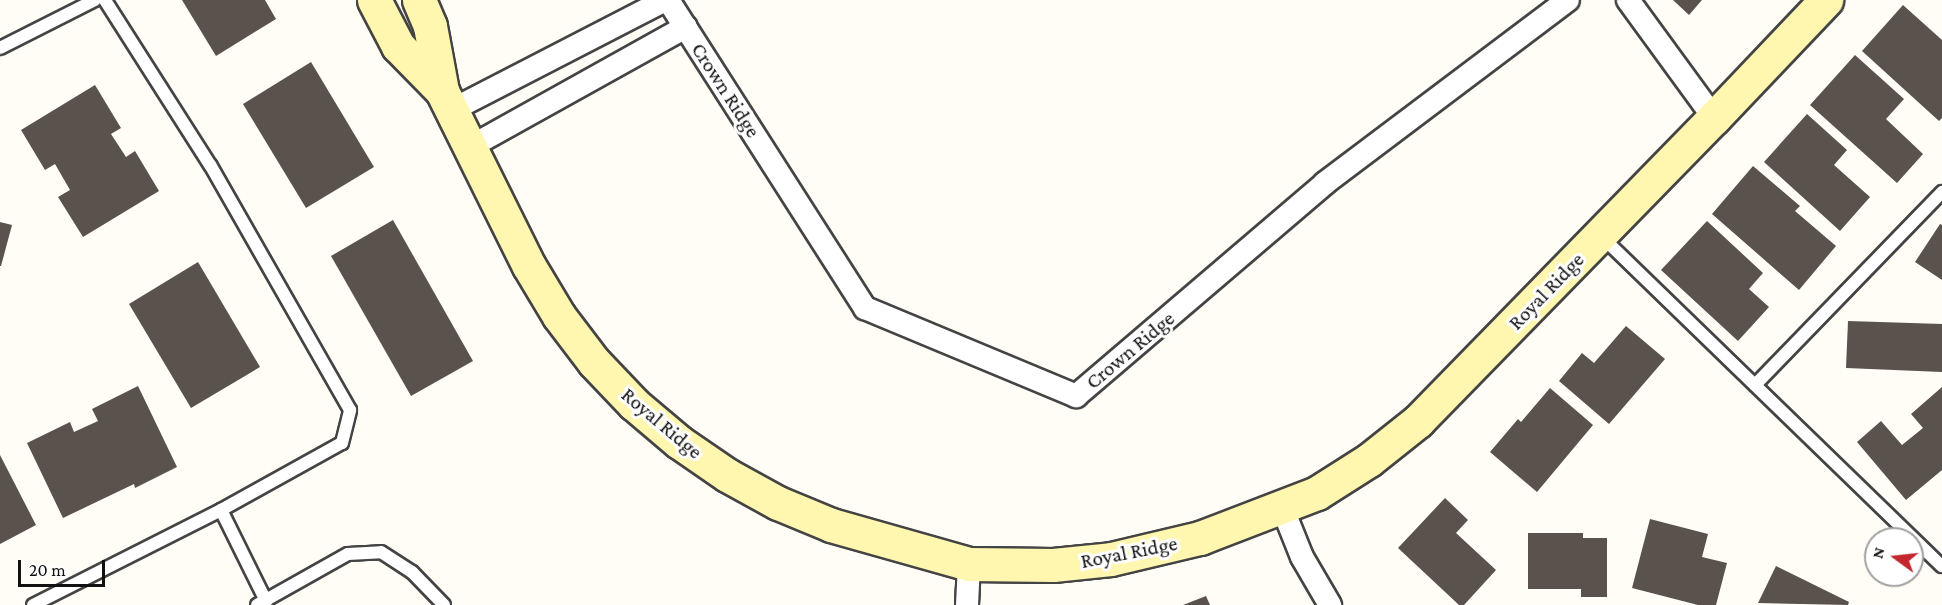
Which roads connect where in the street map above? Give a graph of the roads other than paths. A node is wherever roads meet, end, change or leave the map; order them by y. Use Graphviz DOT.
graph roads {
  1 [pos="95,0"];
  2 [pos="105,0"];
  3 [pos="374,0"];
  4 [pos="419,0"];
  5 [pos="666,0"];
  6 [pos="1568,0"];
  7 [pos="1628,0"];
  8 [pos="1826,0"];
  9 [pos="686,27"];
  10 [pos="0,48"];
  11 [pos="447,100"];
  12 [pos="1714,118"];
  13 [pos="470,147"];
  14 [pos="1942,192"];
  15 [pos="1600,235"];
  16 [pos="1755,385"];
  17 [pos="1282,507"];
  18 [pos="221,510"];
  19 [pos="969,564"];
  20 [pos="1942,566"];
  21 [pos="262,603"];
  22 [pos="33,605"];
  23 [pos="444,605"];
  24 [pos="967,605"];
  25 [pos="1330,605"];
  1 -- 10 [label="lane"];
  2 -- 18 [label="lane"];
  3 -- 11 [label="street, Royal Ridge"];
  4 -- 11 [label="street, Royal Ridge"];
  5 -- 9 [label="street, Crown Ridge"];
  5 -- 11 [label="street, Crown Ridge"];
  6 -- 9 [label="street, Crown Ridge"];
  7 -- 12 [label="street"];
  8 -- 12 [label="street, Royal Ridge"];
  9 -- 13 [label="street, Crown Ridge"];
  11 -- 13 [label="street, Royal Ridge"];
  12 -- 15 [label="street, Royal Ridge"];
  13 -- 19 [label="street, Royal Ridge"];
  14 -- 16 [label="lane"];
  15 -- 16 [label="lane"];
  15 -- 17 [label="street, Royal Ridge"];
  16 -- 20 [label="lane"];
  17 -- 19 [label="street, Royal Ridge"];
  17 -- 25 [label="street"];
  18 -- 21 [label="lane"];
  18 -- 22 [label="lane"];
  19 -- 24 [label="street"];
  21 -- 23 [label="lane"];
}
